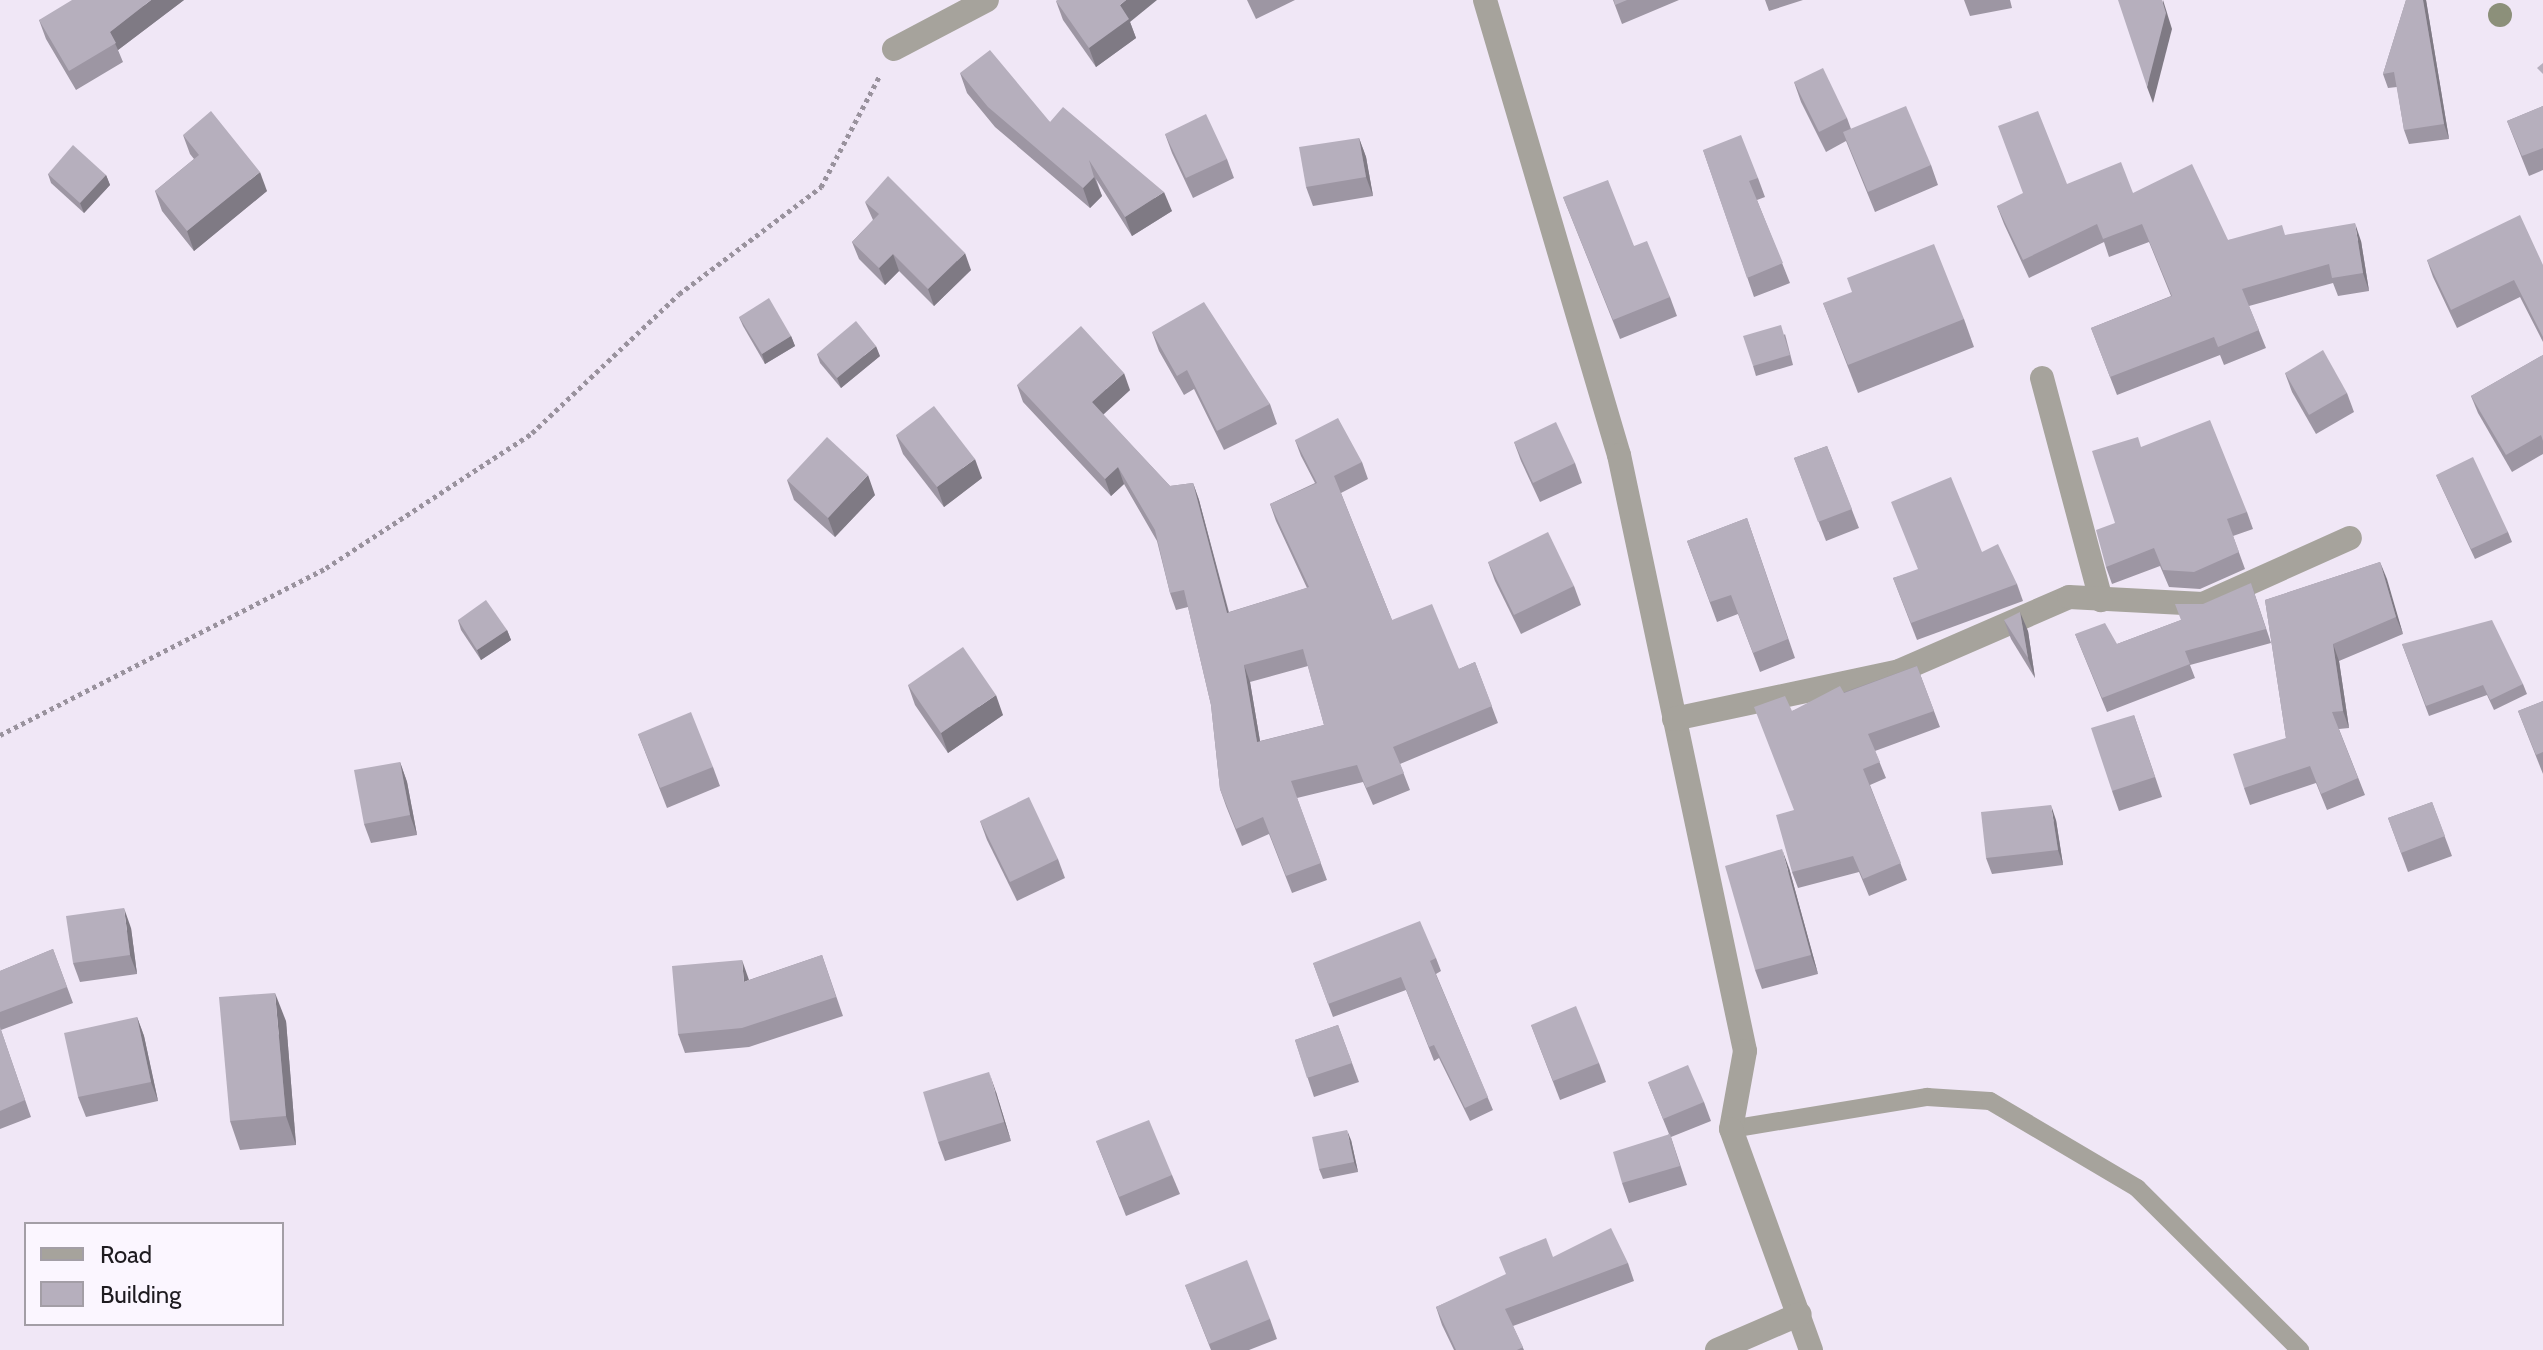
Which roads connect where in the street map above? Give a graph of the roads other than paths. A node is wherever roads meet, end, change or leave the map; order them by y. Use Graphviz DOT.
graph roads {
  1 [pos="987,0"];
  2 [pos="1485,0"];
  3 [pos="894,49"];
  4 [pos="2042,378"];
  5 [pos="2350,538"];
  6 [pos="2101,600"];
  7 [pos="1674,719"];
  8 [pos="1731,1129"];
  9 [pos="1800,1314"];
  10 [pos="1717,1350"];
  11 [pos="1811,1350"];
  12 [pos="2300,1350"];
  1 -- 3 [label="street"];
  2 -- 7 [label="street"];
  4 -- 6 [label="street"];
  5 -- 6 [label="street"];
  6 -- 7 [label="street"];
  7 -- 8 [label="street"];
  8 -- 9 [label="street"];
  8 -- 12 [label="lane"];
  9 -- 10 [label="street"];
  9 -- 11 [label="street"];
}
